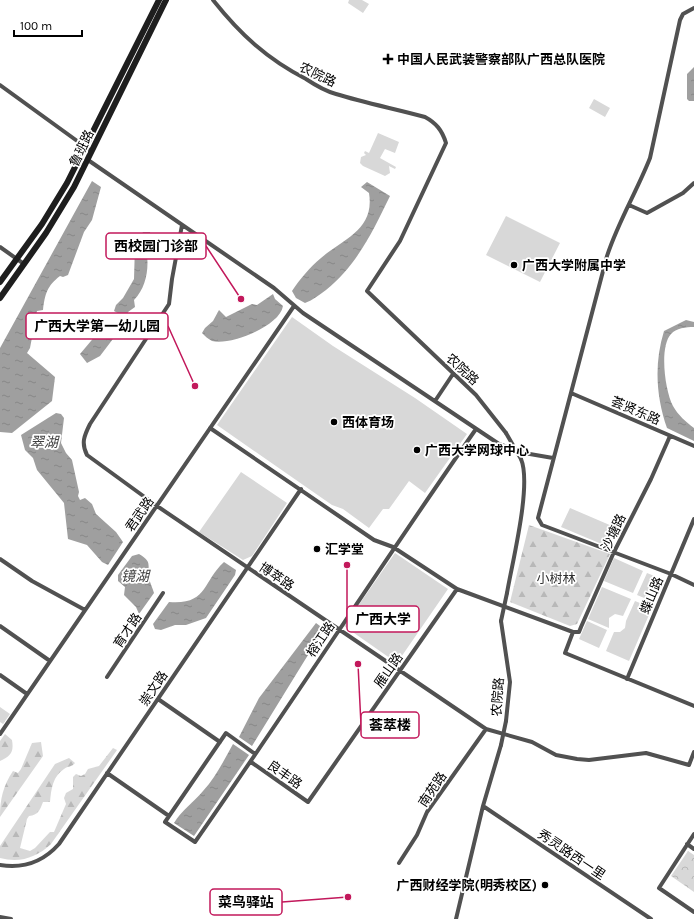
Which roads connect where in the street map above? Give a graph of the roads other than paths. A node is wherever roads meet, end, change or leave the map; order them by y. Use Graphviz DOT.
graph roads {
  1 [pos="159,0"];
  2 [pos="166,0"];
  3 [pos="213,0"];
  4 [pos="694,8"];
  5 [pos="0,85"];
  6 [pos="85,147"];
  7 [pos="91,151"];
  8 [pos="88,160"];
  9 [pos="694,183"];
  10 [pos="629,205"];
  11 [pos="182,225"];
  12 [pos="0,246"];
  13 [pos="17,258"];
  14 [pos="24,264"];
  15 [pos="0,282"];
  16 [pos="0,298"];
  17 [pos="294,306"];
  18 [pos="453,374"];
  19 [pos="571,393"];
  20 [pos="435,401"];
  21 [pos="210,428"];
  22 [pos="476,429"];
  23 [pos="670,436"];
  24 [pos="694,446"];
  25 [pos="553,458"];
  26 [pos="301,489"];
  27 [pos="156,506"];
  28 [pos="694,519"];
  29 [pos="394,547"];
  30 [pos="614,552"];
  31 [pos="0,559"];
  32 [pos="247,568"];
  33 [pos="671,574"];
  34 [pos="694,585"];
  35 [pos="457,589"];
  36 [pos="163,593"];
  37 [pos="85,610"];
  38 [pos="0,626"];
  39 [pos="338,630"];
  40 [pos="573,632"];
  41 [pos="50,661"];
  42 [pos="399,672"];
  43 [pos="0,675"];
  44 [pos="107,678"];
  45 [pos="627,679"];
  46 [pos="27,694"];
  47 [pos="158,699"];
  48 [pos="694,706"];
  49 [pos="2,727"];
  50 [pos="486,729"];
  51 [pos="0,734"];
  52 [pos="220,742"];
  53 [pos="694,752"];
  54 [pos="255,754"];
  55 [pos="251,762"];
  56 [pos="689,765"];
  57 [pos="694,768"];
  58 [pos="107,773"];
  59 [pos="308,802"];
  60 [pos="483,806"];
  61 [pos="169,816"];
  62 [pos="694,834"];
  63 [pos="687,844"];
  64 [pos="694,848"];
  65 [pos="399,863"];
  66 [pos="0,865"];
  67 [pos="694,912"];
  68 [pos="0,917"];
  69 [pos="11,919"];
  70 [pos="456,919"];
  71 [pos="651,919"];
  1 -- 6 [label="main road, 鲁班路"];
  2 -- 7 [label="main road, 鲁班路"];
  3 -- 18 [label="street, 农院路"];
  4 -- 10 [label="street"];
  5 -- 6 [label="street"];
  6 -- 7 [label="street"];
  6 -- 13 [label="main road, 鲁班路"];
  7 -- 8 [label="main road, 鲁班路"];
  8 -- 11 [label="street"];
  8 -- 14 [label="main road, 鲁班路"];
  9 -- 10 [label="street"];
  10 -- 19 [label="street"];
  11 -- 17 [label="street"];
  11 -- 27 [label="street, 博萃路"];
  12 -- 13 [label="street"];
  13 -- 14 [label="street"];
  13 -- 15 [label="main road, 鲁班路"];
  14 -- 16 [label="main road, 鲁班路"];
  17 -- 20 [label="street"];
  17 -- 21 [label="street, 君武路"];
  18 -- 20 [label="street"];
  18 -- 60 [label="street, 农院路, bridge"];
  19 -- 23 [label="street, 荟贤东路"];
  19 -- 25 [label="street"];
  20 -- 22 [label="street"];
  21 -- 26 [label="street"];
  21 -- 27 [label="street, 君武路"];
  22 -- 25 [label="street"];
  22 -- 29 [label="street, 榕江路"];
  23 -- 24 [label="street, 荟贤东路"];
  23 -- 30 [label="street, 沙塘路"];
  25 -- 30 [label="street"];
  26 -- 29 [label="street"];
  26 -- 32 [label="street, 崇文路"];
  27 -- 32 [label="street, 博萃路"];
  27 -- 37 [label="street, 君武路"];
  28 -- 33 [label="street, 蝶山路"];
  29 -- 35 [label="street"];
  29 -- 39 [label="street, 榕江路"];
  30 -- 33 [label="street"];
  30 -- 40 [label="street, 沙塘路"];
  31 -- 37 [label="street"];
  32 -- 39 [label="street, 博萃路"];
  32 -- 47 [label="street, 崇文路"];
  33 -- 34 [label="street"];
  33 -- 45 [label="street, 蝶山路"];
  35 -- 40 [label="street"];
  35 -- 42 [label="street, 雁山路"];
  36 -- 44 [label="street, 育才路"];
  37 -- 41 [label="street, 君武路"];
  38 -- 41 [label="street"];
  39 -- 42 [label="street, 博萃路"];
  39 -- 54 [label="street, 榕江路"];
  40 -- 45 [label="street"];
  41 -- 46 [label="street, 君武路"];
  42 -- 50 [label="street, 博萃路"];
  42 -- 59 [label="street, 雁山路"];
  43 -- 46 [label="street"];
  45 -- 48 [label="street"];
  46 -- 49 [label="street, 君武路"];
  47 -- 52 [label="street"];
  47 -- 58 [label="street, 崇文路"];
  49 -- 51 [label="street, 君武路"];
  50 -- 56 [label="street, 博萃路"];
  50 -- 65 [label="street, 南苑路"];
  52 -- 54 [label="street"];
  52 -- 61 [label="street"];
  53 -- 56 [label="street"];
  54 -- 55 [label="street, 榕江路"];
  55 -- 59 [label="street, 良丰路"];
  55 -- 61 [label="street, 榕江路"];
  56 -- 57 [label="street, 博萃路"];
  58 -- 61 [label="street"];
  58 -- 66 [label="street, 崇文路"];
  60 -- 70 [label="street, 农院路"];
  60 -- 71 [label="street, 秀灵路西一里"];
  62 -- 63 [label="street"];
  63 -- 64 [label="street"];
  63 -- 67 [label="street"];
  68 -- 69 [label="street"];
}
